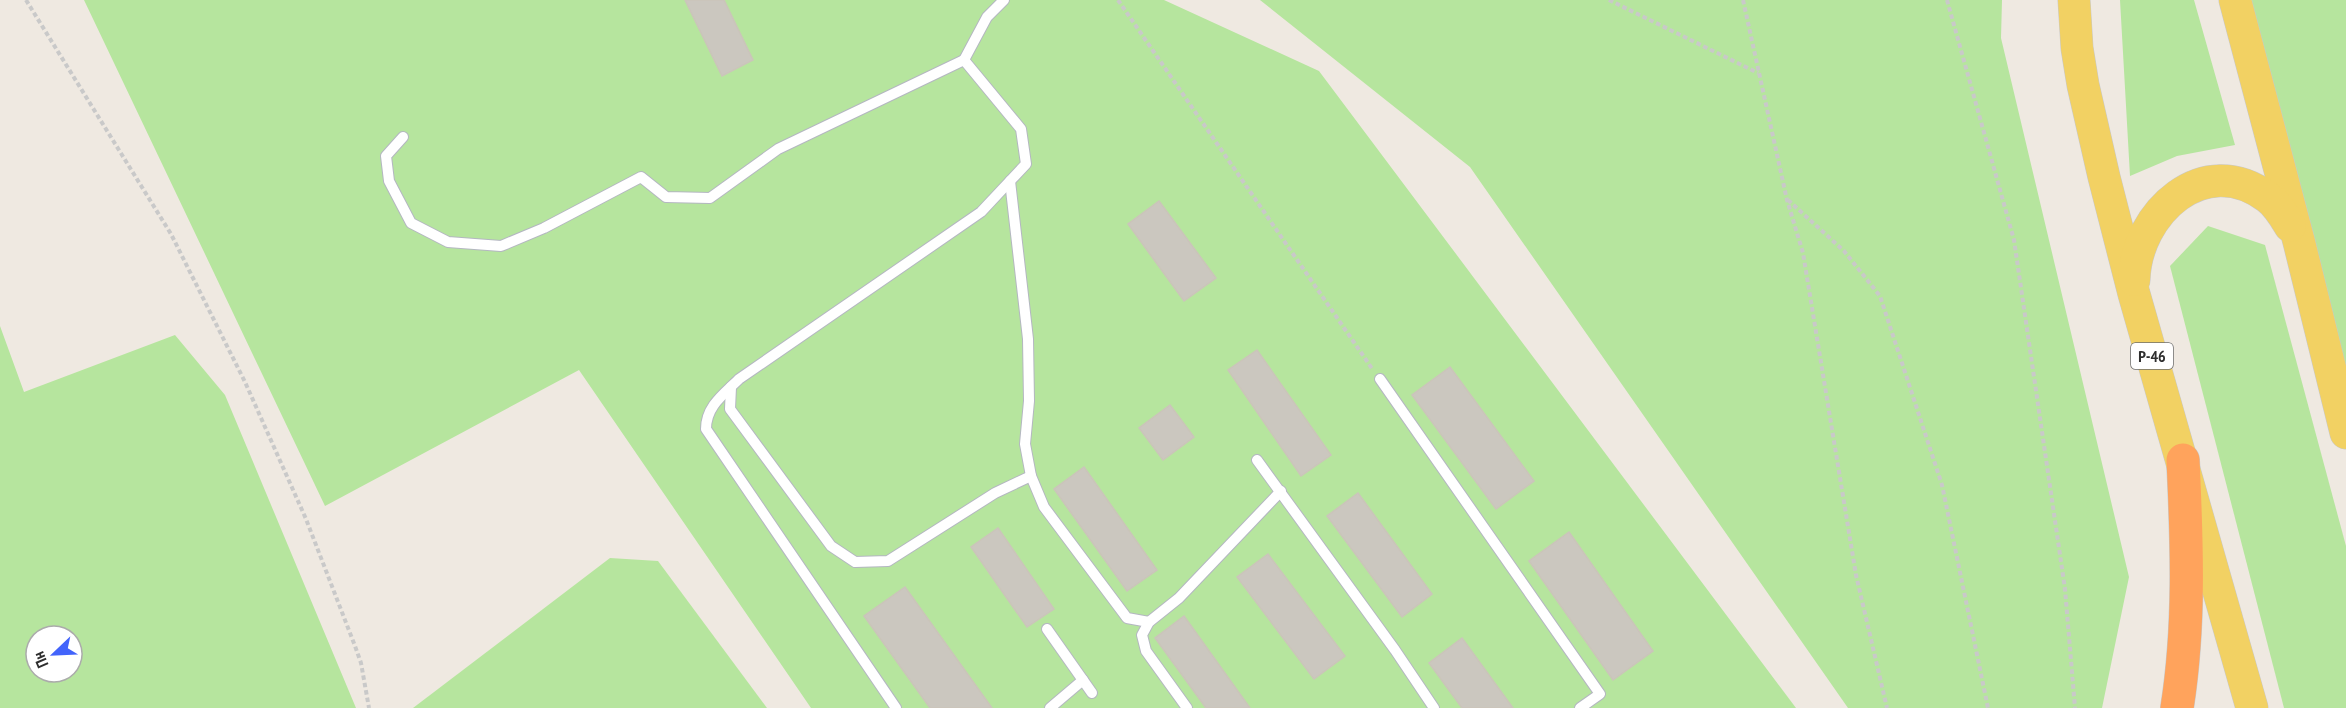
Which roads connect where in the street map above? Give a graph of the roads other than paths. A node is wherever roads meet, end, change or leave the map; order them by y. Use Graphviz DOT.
graph roads {
  1 [pos="1004,0"];
  2 [pos="2074,0"];
  3 [pos="2235,0"];
  4 [pos="964,60"];
  5 [pos="403,137"];
  6 [pos="1010,181"];
  7 [pos="2299,242"];
  8 [pos="2134,294"];
  9 [pos="1380,380"];
  10 [pos="731,387"];
  11 [pos="2346,433"];
  12 [pos="1257,460"];
  13 [pos="2183,460"];
  14 [pos="1031,476"];
  15 [pos="1281,491"];
  16 [pos="1149,622"];
  17 [pos="1047,629"];
  18 [pos="1083,680"];
  19 [pos="1092,693"];
  20 [pos="896,708"];
  21 [pos="1050,708"];
  22 [pos="1187,708"];
  23 [pos="1434,708"];
  24 [pos="1580,708"];
  25 [pos="2177,708"];
  26 [pos="2252,708"];
  1 -- 4 [label="lane"];
  2 -- 8 [label="main road, Р-46"];
  3 -- 7 [label="main road"];
  4 -- 5 [label="lane"];
  4 -- 6 [label="lane"];
  6 -- 10 [label="lane"];
  6 -- 14 [label="lane"];
  7 -- 8 [label="main road"];
  7 -- 11 [label="main road"];
  8 -- 13 [label="main road, Р-46"];
  9 -- 24 [label="lane"];
  10 -- 14 [label="lane"];
  10 -- 20 [label="lane"];
  12 -- 15 [label="lane"];
  13 -- 25 [label="highway"];
  13 -- 26 [label="main road, Р-46"];
  14 -- 16 [label="lane"];
  15 -- 16 [label="lane"];
  15 -- 23 [label="lane"];
  16 -- 22 [label="lane"];
  17 -- 18 [label="lane"];
  18 -- 19 [label="lane"];
  18 -- 21 [label="lane"];
}
